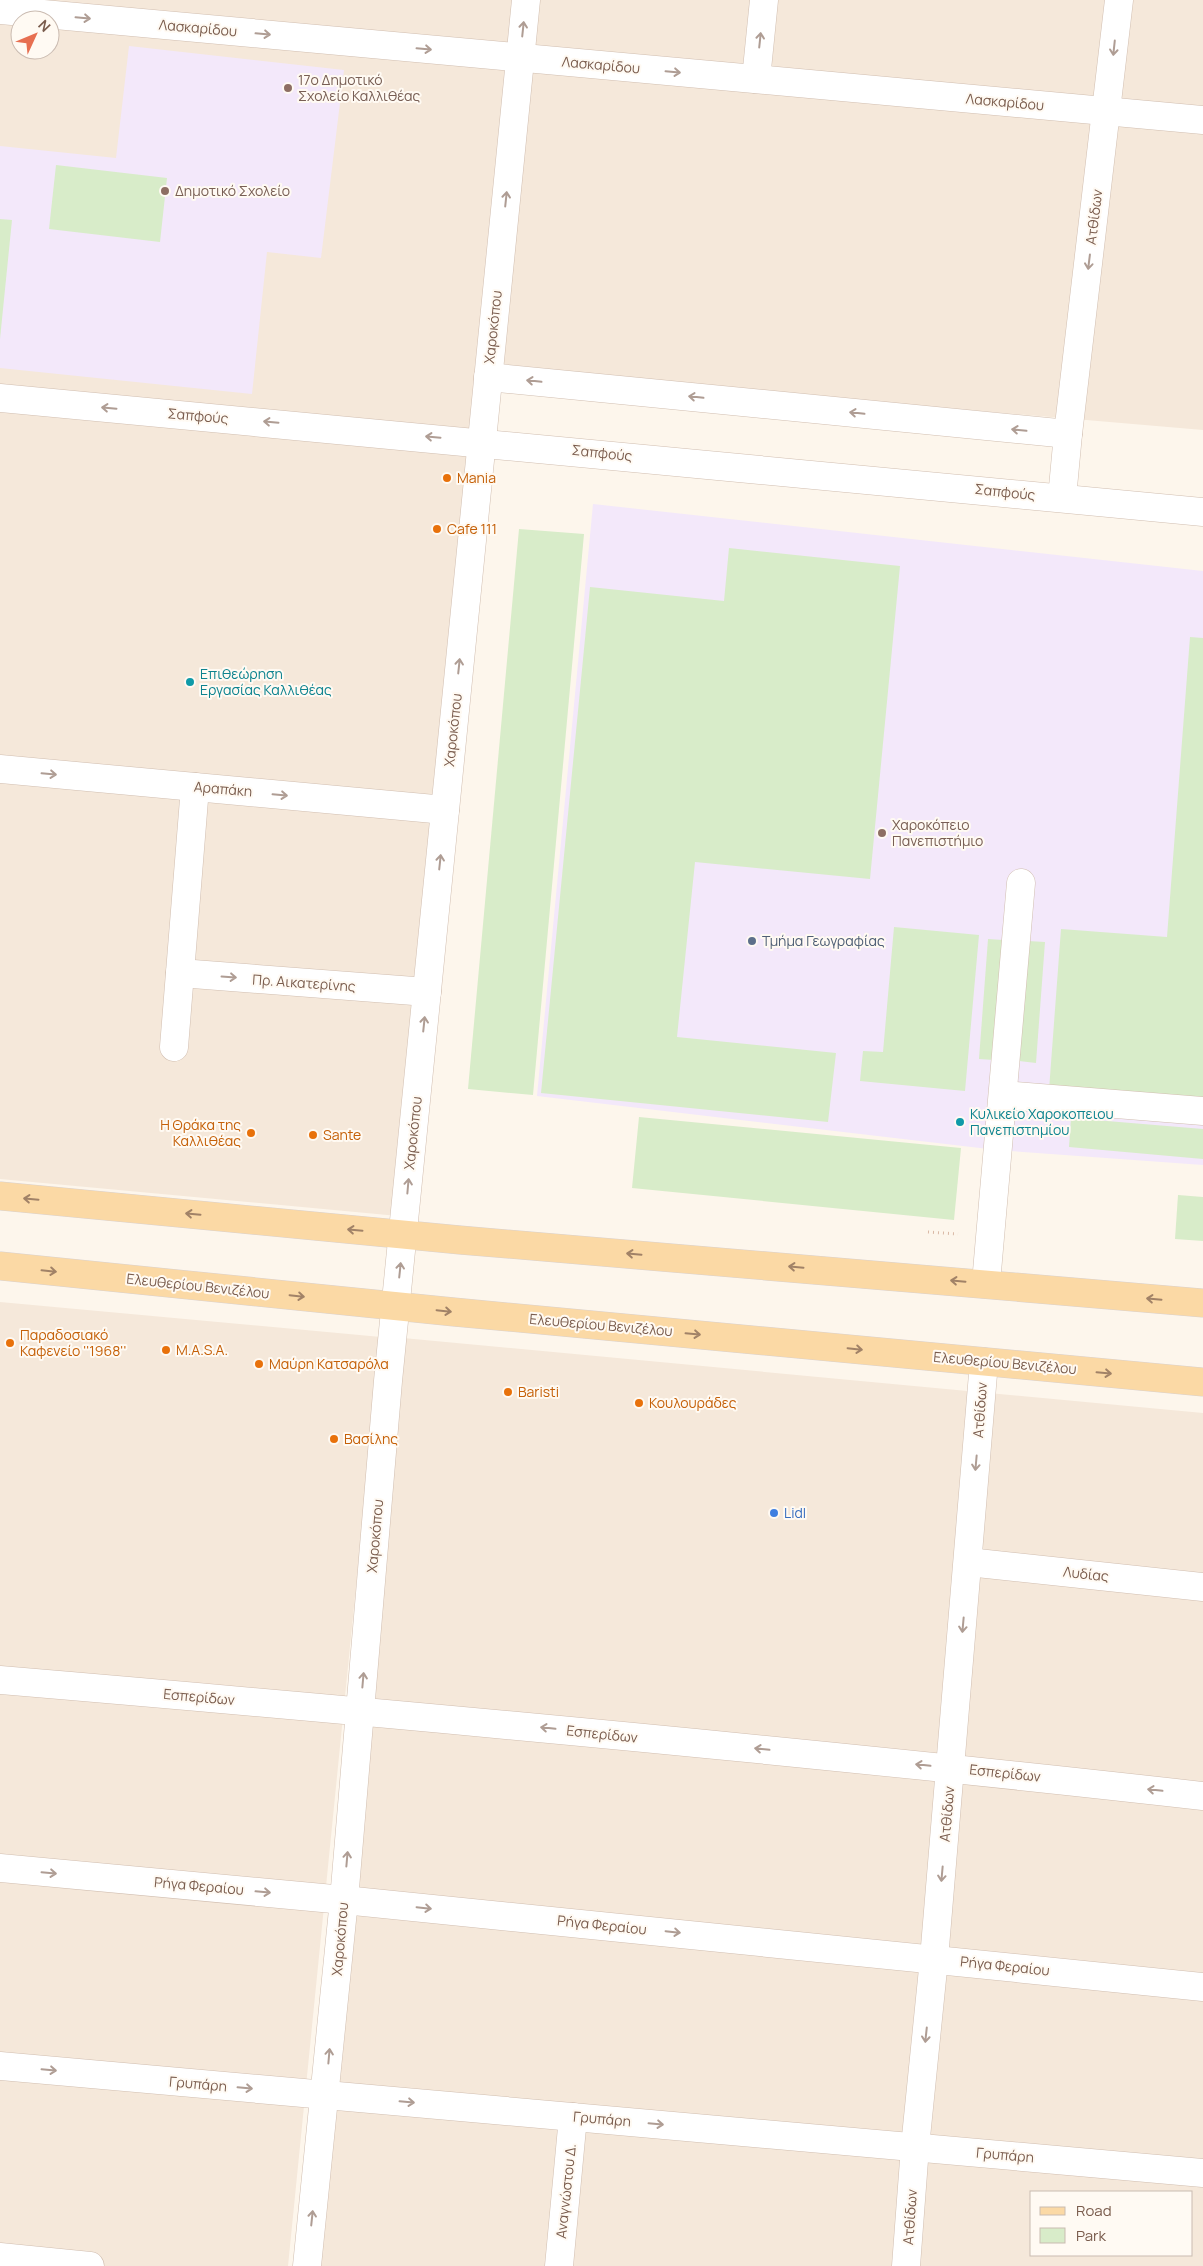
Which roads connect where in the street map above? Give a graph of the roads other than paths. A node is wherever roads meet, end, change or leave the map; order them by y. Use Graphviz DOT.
graph roads {
  1 [pos="526,0"];
  2 [pos="764,0"];
  3 [pos="1119,0"];
  4 [pos="0,10"];
  5 [pos="158,12"];
  6 [pos="520,58"];
  7 [pos="756,79"];
  8 [pos="1107,111"];
  9 [pos="1203,120"];
  10 [pos="488,377"];
  11 [pos="0,398"];
  12 [pos="1068,434"];
  13 [pos="481,442"];
  14 [pos="1062,498"];
  15 [pos="1203,512"];
  16 [pos="0,770"];
  17 [pos="196,787"];
  18 [pos="445,810"];
  19 [pos="1021,883"];
  20 [pos="180,973"];
  21 [pos="427,992"];
  22 [pos="174,1046"];
  23 [pos="1003,1095"];
  24 [pos="1203,1111"];
  25 [pos="0,1196"];
  26 [pos="403,1234"];
  27 [pos="0,1266"];
  28 [pos="986,1283"];
  29 [pos="1203,1303"];
  30 [pos="396,1305"];
  31 [pos="984,1362"];
  32 [pos="1203,1382"];
  33 [pos="968,1562"];
  34 [pos="1203,1587"];
  35 [pos="0,1680"];
  36 [pos="361,1710"];
  37 [pos="950,1767"];
  38 [pos="1203,1796"];
  39 [pos="0,1868"];
  40 [pos="344,1900"];
  41 [pos="934,1959"];
  42 [pos="1203,1987"];
  43 [pos="0,2066"];
  44 [pos="325,2095"];
  45 [pos="573,2117"];
  46 [pos="915,2147"];
  47 [pos="1203,2173"];
  48 [pos="0,2257"];
  49 [pos="90,2266"];
  50 [pos="307,2266"];
  51 [pos="558,2266"];
  52 [pos="906,2266"];
  6 -- 1 [label="street, Χαροκόπου, one-way"];
  7 -- 2 [label="street, one-way"];
  3 -- 8 [label="street, Ατθίδων, one-way"];
  4 -- 5 [label="street, Λασκαρίδου, one-way"];
  5 -- 6 [label="street, Λασκαρίδου, one-way"];
  6 -- 7 [label="street, Λασκαρίδου, one-way"];
  10 -- 6 [label="street, Χαροκόπου, one-way"];
  7 -- 8 [label="street, Λασκαρίδου"];
  8 -- 9 [label="street, Λασκαρίδου"];
  8 -- 12 [label="street, Ατθίδων, one-way"];
  12 -- 10 [label="street, one-way"];
  10 -- 13 [label="street, Χαροκόπου"];
  13 -- 11 [label="street, Σαπφούς, one-way"];
  12 -- 14 [label="street, Ατθίδων"];
  13 -- 14 [label="street, Σαπφούς"];
  18 -- 13 [label="street, Χαροκόπου, one-way"];
  14 -- 15 [label="street, Σαπφούς"];
  16 -- 17 [label="street, Αραπάκη, one-way"];
  17 -- 18 [label="street, Αραπάκη, one-way"];
  17 -- 20 [label="street"];
  21 -- 18 [label="street, Χαροκόπου, one-way"];
  19 -- 23 [label="street"];
  20 -- 21 [label="street, Πρ. Αικατερίνης, one-way"];
  20 -- 22 [label="street"];
  26 -- 21 [label="street, Χαροκόπου, one-way"];
  23 -- 24 [label="street"];
  23 -- 28 [label="street"];
  26 -- 25 [label="main road, one-way"];
  28 -- 26 [label="main road, one-way"];
  30 -- 26 [label="street, Χαροκόπου, one-way"];
  27 -- 30 [label="main road, Ελευθερίου Βενιζέλου, one-way"];
  29 -- 28 [label="main road, one-way"];
  30 -- 31 [label="main road, Ελευθερίου Βενιζέλου, one-way"];
  36 -- 30 [label="street, Χαροκόπου, one-way"];
  31 -- 32 [label="main road, Ελευθερίου Βενιζέλου, one-way"];
  31 -- 33 [label="street, Ατθίδων, one-way"];
  33 -- 34 [label="street, Λυδίας"];
  33 -- 37 [label="street, Ατθίδων, one-way"];
  35 -- 36 [label="street, Εσπερίδων"];
  37 -- 36 [label="street, Εσπερίδων, one-way"];
  40 -- 36 [label="street, Χαροκόπου, one-way"];
  38 -- 37 [label="street, Εσπερίδων, one-way"];
  37 -- 41 [label="street, Ατθίδων, one-way"];
  39 -- 40 [label="street, Ρήγα Φεραίου, one-way"];
  40 -- 41 [label="street, Ρήγα Φεραίου, one-way"];
  44 -- 40 [label="street, Χαροκόπου, one-way"];
  41 -- 42 [label="street, Ρήγα Φεραίου"];
  41 -- 46 [label="street, Ατθίδων, one-way"];
  43 -- 44 [label="street, Γρυπάρη, one-way"];
  44 -- 45 [label="street, Γρυπάρη, one-way"];
  50 -- 44 [label="street, Χαροκόπου, one-way"];
  45 -- 46 [label="street, Γρυπάρη, one-way"];
  45 -- 51 [label="street, Αναγνώστου Δ."];
  46 -- 47 [label="street, Γρυπάρη"];
  46 -- 52 [label="street, Ατθίδων"];
  48 -- 49 [label="street"];
}
